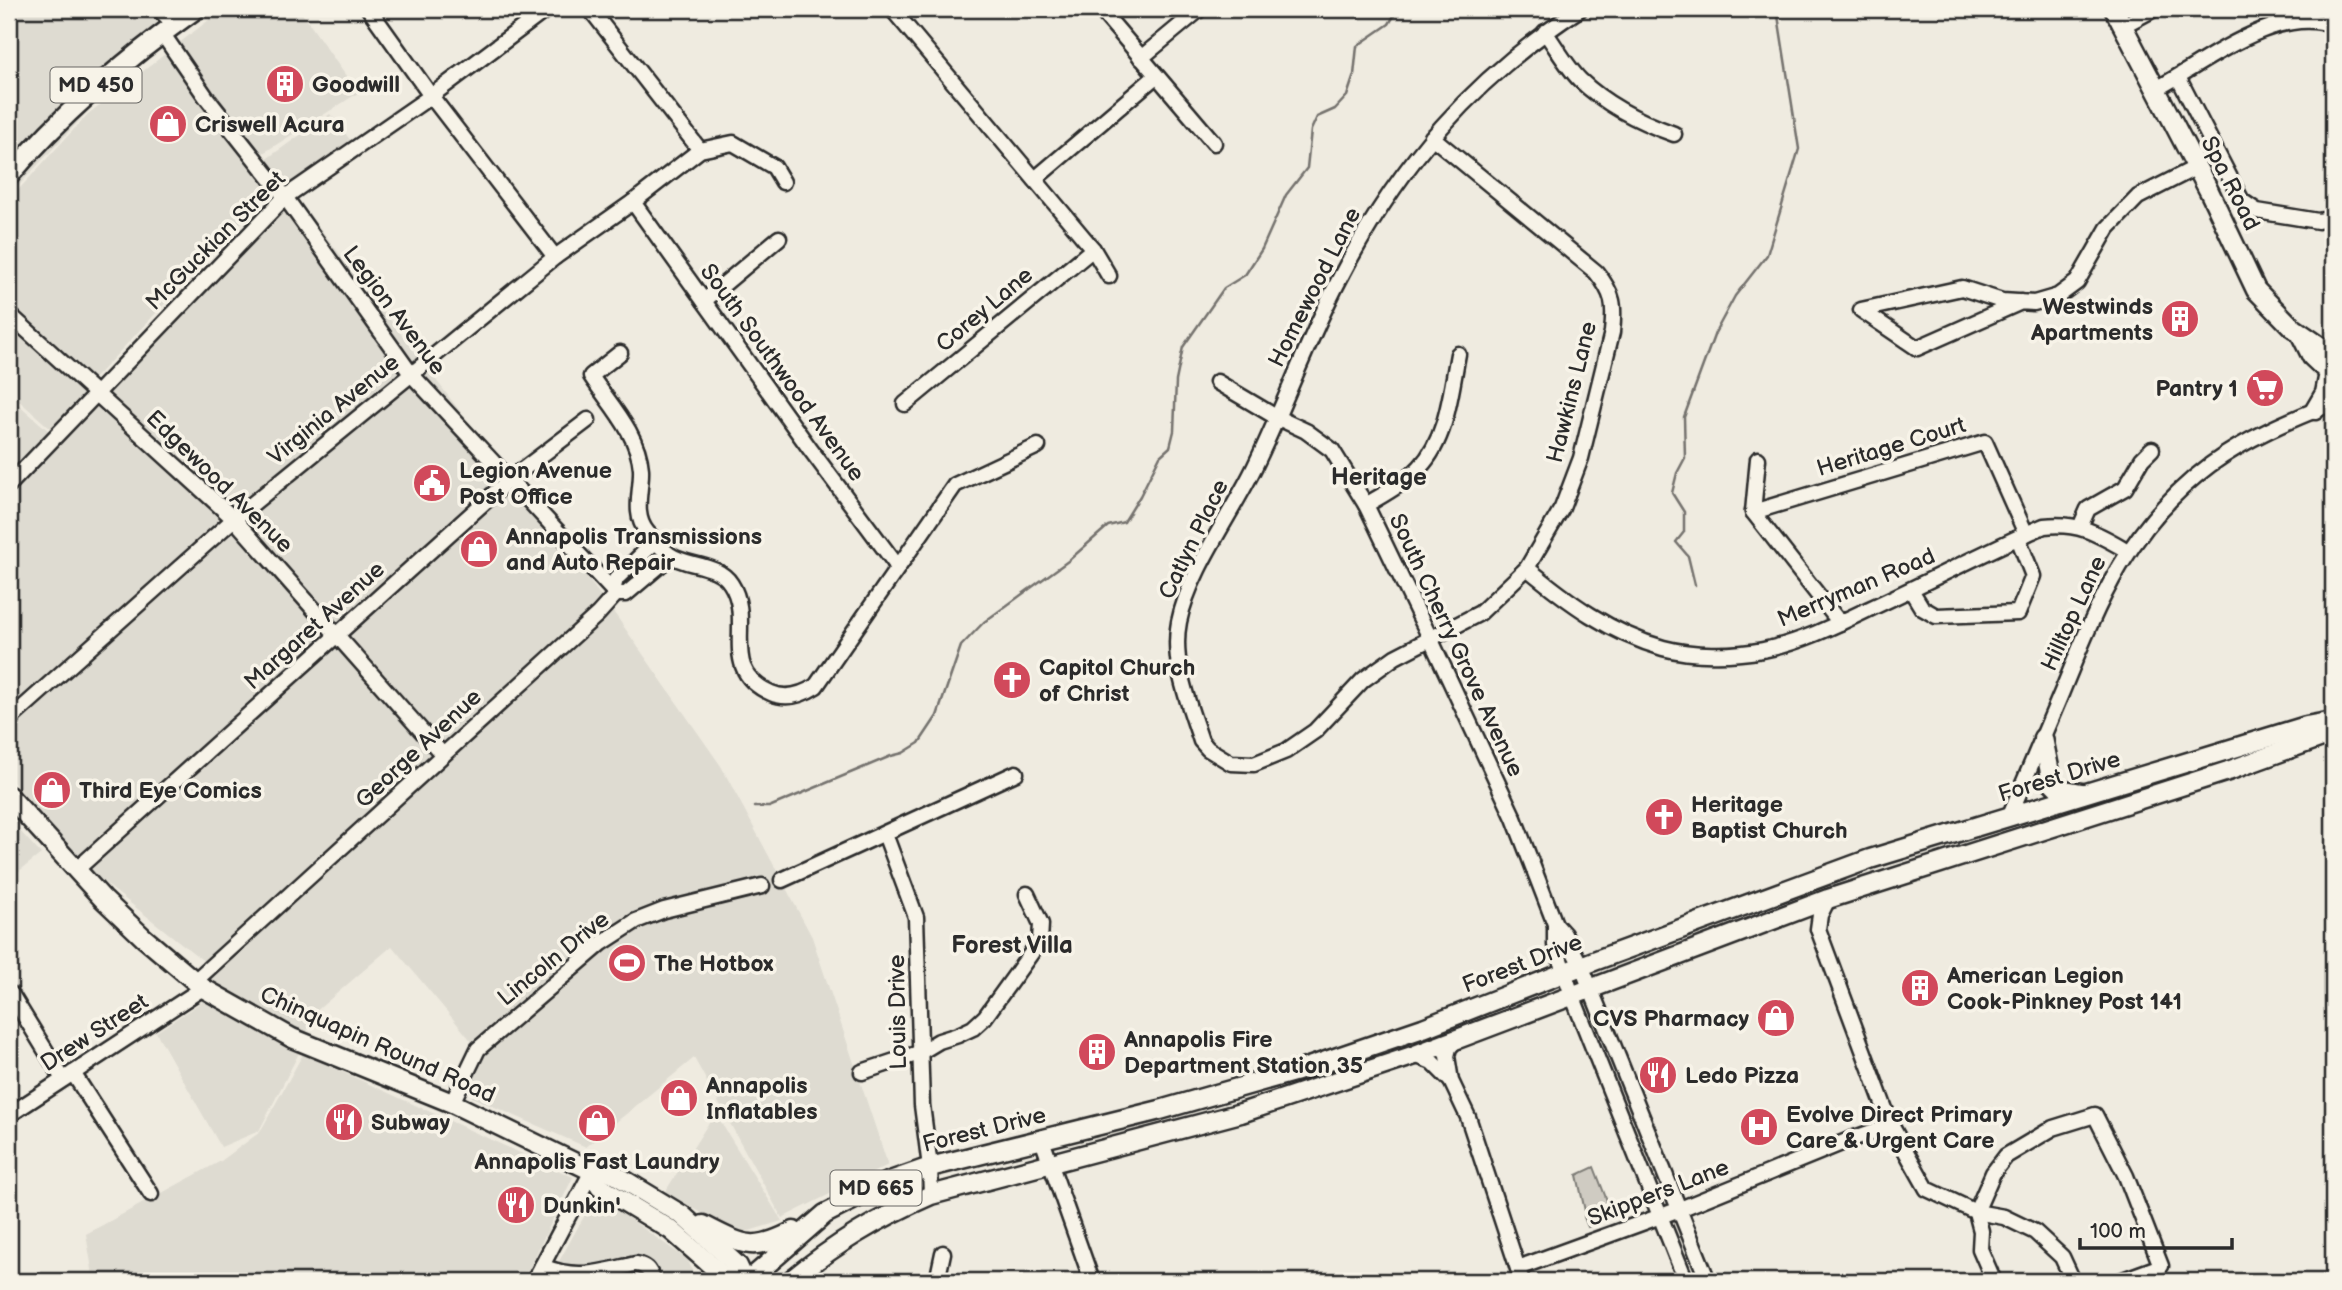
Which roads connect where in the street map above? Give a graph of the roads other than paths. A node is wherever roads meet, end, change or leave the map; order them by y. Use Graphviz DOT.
graph roads {
  1 [pos="159,9"];
  2 [pos="196,9"];
  3 [pos="369,9"];
  4 [pos="547,9"];
  5 [pos="590,9"];
  6 [pos="892,9"];
  7 [pos="1100,9"];
  8 [pos="1200,9"];
  9 [pos="1580,9"];
  10 [pos="2154,9"];
  11 [pos="2119,17"];
  12 [pos="2333,25"];
  13 [pos="168,29"];
  14 [pos="1545,32"];
  15 [pos="1141,58"];
  16 [pos="1156,76"];
  17 [pos="2178,77"];
  18 [pos="2156,89"];
  19 [pos="431,96"];
  20 [pos="1674,134"];
  21 [pos="1432,137"];
  22 [pos="1214,143"];
  23 [pos="700,150"];
  24 [pos="2195,168"];
  25 [pos="9,176"];
  26 [pos="1035,179"];
  27 [pos="783,182"];
  28 [pos="285,197"];
  29 [pos="634,202"];
  30 [pos="2333,218"];
  31 [pos="779,238"];
  32 [pos="1093,248"];
  33 [pos="555,257"];
  34 [pos="1110,276"];
  35 [pos="704,302"];
  36 [pos="2021,302"];
  37 [pos="9,314"];
  38 [pos="2299,332"];
  39 [pos="620,353"];
  40 [pos="1458,354"];
  41 [pos="2333,355"];
  42 [pos="411,374"];
  43 [pos="1216,382"];
  44 [pos="96,393"];
  45 [pos="2333,403"];
  46 [pos="905,404"];
  47 [pos="2315,410"];
  48 [pos="1276,417"];
  49 [pos="588,420"];
  50 [pos="1038,446"];
  51 [pos="2152,449"];
  52 [pos="1758,458"];
  53 [pos="509,480"];
  54 [pos="9,485"];
  55 [pos="1366,505"];
  56 [pos="1753,512"];
  57 [pos="234,519"];
  58 [pos="2081,527"];
  59 [pos="2022,536"];
  60 [pos="656,541"];
  61 [pos="2128,551"];
  62 [pos="671,556"];
  63 [pos="898,567"];
  64 [pos="1527,568"];
  65 [pos="1911,590"];
  66 [pos="615,592"];
  67 [pos="1840,623"];
  68 [pos="337,635"];
  69 [pos="1430,638"];
  70 [pos="9,720"];
  71 [pos="2333,721"];
  72 [pos="2333,733"];
  73 [pos="2043,738"];
  74 [pos="443,755"];
  75 [pos="1016,773"];
  76 [pos="2086,793"];
  77 [pos="9,796"];
  78 [pos="2009,817"];
  79 [pos="885,834"];
  80 [pos="1996,845"];
  81 [pos="76,870"];
  82 [pos="782,880"];
  83 [pos="762,886"];
  84 [pos="1027,894"];
  85 [pos="1828,899"];
  86 [pos="1788,914"];
  87 [pos="1555,924"];
  88 [pos="1818,929"];
  89 [pos="1581,965"];
  90 [pos="1564,972"];
  91 [pos="200,984"];
  92 [pos="1590,989"];
  93 [pos="11,994"];
  94 [pos="1572,995"];
  95 [pos="1455,1041"];
  96 [pos="919,1053"];
  97 [pos="1415,1055"];
  98 [pos="862,1072"];
  99 [pos="68,1076"];
  100 [pos="1451,1081"];
  101 [pos="452,1103"];
  102 [pos="9,1115"];
  103 [pos="1132,1117"];
  104 [pos="1891,1125"];
  105 [pos="1042,1140"];
  106 [pos="1136,1140"];
  107 [pos="1049,1164"];
  108 [pos="930,1167"];
  109 [pos="592,1171"];
  110 [pos="151,1195"];
  111 [pos="931,1195"];
  112 [pos="1680,1209"];
  113 [pos="1976,1212"];
  114 [pos="825,1214"];
  115 [pos="1661,1216"];
  116 [pos="677,1222"];
  117 [pos="943,1253"];
  118 [pos="542,1266"];
  119 [pos="1520,1275"];
  120 [pos="600,1277"];
  121 [pos="534,1281"];
  122 [pos="654,1281"];
  123 [pos="705,1281"];
  124 [pos="738,1281"];
  125 [pos="747,1281"];
  126 [pos="790,1281"];
  127 [pos="937,1281"];
  128 [pos="1092,1281"];
  129 [pos="1686,1281"];
  130 [pos="1708,1281"];
  131 [pos="1994,1281"];
  132 [pos="2073,1281"];
  133 [pos="2120,1281"];
  1 -- 13 [label="street, Legion Avenue"];
  2 -- 13 [label="main road, MD 450"];
  3 -- 19 [label="street"];
  4 -- 19 [label="street, McGuckian Street"];
  5 -- 23 [label="street"];
  6 -- 26 [label="street"];
  7 -- 15 [label="street"];
  8 -- 15 [label="street"];
  9 -- 14 [label="street, Homewood Lane"];
  10 -- 11 [label="street"];
  11 -- 18 [label="main road, Spa Road"];
  12 -- 17 [label="street"];
  13 -- 25 [label="main road, MD 450"];
  13 -- 28 [label="street, Legion Avenue"];
  14 -- 20 [label="street"];
  14 -- 21 [label="street, Homewood Lane"];
  15 -- 16 [label="street"];
  16 -- 22 [label="street"];
  16 -- 26 [label="street"];
  17 -- 18 [label="street"];
  17 -- 30 [label="street"];
  18 -- 24 [label="main road, Spa Road"];
  19 -- 28 [label="street, McGuckian Street"];
  19 -- 33 [label="street"];
  21 -- 48 [label="street, Homewood Lane"];
  21 -- 64 [label="street, Hawkins Lane"];
  23 -- 27 [label="street"];
  23 -- 29 [label="street, Virginia Avenue"];
  24 -- 36 [label="street"];
  24 -- 38 [label="main road, Spa Road"];
  26 -- 32 [label="street"];
  28 -- 42 [label="street, Legion Avenue"];
  28 -- 44 [label="street, McGuckian Street"];
  29 -- 33 [label="street, Virginia Avenue"];
  29 -- 35 [label="street, South Southwood Avenue"];
  31 -- 35 [label="street"];
  32 -- 34 [label="street"];
  32 -- 46 [label="street, Corey Lane"];
  33 -- 42 [label="street, Virginia Avenue"];
  35 -- 63 [label="street, South Southwood Avenue"];
  36 -- 36 [label="street"];
  37 -- 44 [label="street, Edgewood Avenue"];
  38 -- 41 [label="main road, Spa Road"];
  38 -- 47 [label="main road"];
  39 -- 60 [label="street"];
  40 -- 55 [label="street"];
  42 -- 53 [label="street, Legion Avenue"];
  42 -- 57 [label="street, Virginia Avenue"];
  43 -- 48 [label="street, South Cherry Grove Avenue"];
  44 -- 54 [label="street, McGuckian Street"];
  44 -- 57 [label="street, Edgewood Avenue"];
  45 -- 47 [label="street, Hilltop Lane"];
  47 -- 61 [label="street, Hilltop Lane"];
  48 -- 55 [label="street, South Cherry Grove Avenue"];
  48 -- 69 [label="street, Catlyn Place"];
  49 -- 53 [label="street, Margaret Avenue"];
  50 -- 63 [label="street"];
  51 -- 58 [label="street"];
  52 -- 56 [label="street"];
  53 -- 66 [label="street, Legion Avenue"];
  53 -- 68 [label="street, Margaret Avenue"];
  55 -- 69 [label="street, South Cherry Grove Avenue"];
  56 -- 59 [label="street, Heritage Court"];
  56 -- 67 [label="street"];
  57 -- 68 [label="street, Edgewood Avenue"];
  57 -- 70 [label="street, Virginia Avenue"];
  58 -- 59 [label="street, Merryman Road"];
  58 -- 61 [label="street, Merryman Road"];
  59 -- 65 [label="street, Merryman Road"];
  59 -- 65 [label="street"];
  60 -- 62 [label="street"];
  60 -- 66 [label="street"];
  61 -- 73 [label="street, Hilltop Lane"];
  62 -- 63 [label="street"];
  62 -- 66 [label="street, George Avenue"];
  64 -- 67 [label="street, Merryman Road"];
  64 -- 69 [label="street, Hawkins Lane"];
  65 -- 67 [label="street, Merryman Road"];
  66 -- 74 [label="street, George Avenue"];
  68 -- 74 [label="street, Edgewood Avenue"];
  68 -- 81 [label="street, Margaret Avenue"];
  69 -- 87 [label="street, South Cherry Grove Avenue"];
  71 -- 76 [label="main road, Forest Drive"];
  72 -- 80 [label="main road, Forest Drive"];
  73 -- 76 [label="main road"];
  73 -- 78 [label="street, Hilltop Lane"];
  74 -- 91 [label="street, George Avenue"];
  75 -- 79 [label="street"];
  76 -- 78 [label="main road, Forest Drive"];
  77 -- 81 [label="main road, Chinquapin Round Road"];
  78 -- 80 [label="main road"];
  78 -- 89 [label="main road, Forest Drive"];
  79 -- 82 [label="street"];
  79 -- 96 [label="street, Louis Drive"];
  80 -- 85 [label="main road, Forest Drive"];
  81 -- 91 [label="main road, Chinquapin Round Road"];
  83 -- 101 [label="street, Lincoln Drive"];
  84 -- 96 [label="street"];
  85 -- 86 [label="main road, Forest Drive"];
  85 -- 88 [label="street"];
  86 -- 88 [label="street"];
  86 -- 92 [label="main road, Forest Drive"];
  87 -- 89 [label="street, South Cherry Grove Avenue"];
  87 -- 90 [label="street, South Cherry Grove Avenue"];
  88 -- 104 [label="street"];
  89 -- 90 [label="main road, Forest Drive"];
  89 -- 92 [label="street, South Cherry Grove Avenue"];
  90 -- 94 [label="street, South Cherry Grove Avenue"];
  90 -- 103 [label="main road, Forest Drive"];
  91 -- 99 [label="street, Drew Street"];
  91 -- 101 [label="main road, Chinquapin Round Road"];
  92 -- 94 [label="main road, Forest Drive"];
  92 -- 112 [label="street, South Cherry Grove Avenue"];
  93 -- 99 [label="street"];
  94 -- 95 [label="main road, Forest Drive"];
  94 -- 115 [label="street, South Cherry Grove Avenue"];
  95 -- 97 [label="main road, Forest Drive"];
  95 -- 100 [label="street"];
  96 -- 98 [label="street"];
  96 -- 108 [label="street, Louis Drive"];
  97 -- 100 [label="street"];
  97 -- 106 [label="main road, Forest Drive"];
  99 -- 102 [label="street, Drew Street"];
  99 -- 110 [label="street"];
  100 -- 119 [label="street"];
  101 -- 109 [label="main road, Chinquapin Round Road"];
  103 -- 105 [label="main road, Forest Drive"];
  103 -- 106 [label="main road"];
  104 -- 112 [label="street, Skippers Lane"];
  104 -- 113 [label="street"];
  105 -- 107 [label="street"];
  105 -- 108 [label="main road, Forest Drive / MD 665"];
  106 -- 107 [label="main road, Forest Drive"];
  107 -- 111 [label="main road, Forest Drive / MD 665"];
  107 -- 128 [label="street"];
  108 -- 111 [label="street, Louis Drive"];
  108 -- 114 [label="main road, Forest Drive / MD 665"];
  109 -- 116 [label="main road, Chinquapin Round Road"];
  109 -- 118 [label="street"];
  111 -- 126 [label="main road, Forest Drive / MD 665"];
  112 -- 115 [label="street, Skippers Lane"];
  112 -- 130 [label="street, South Cherry Grove Avenue"];
  113 -- 131 [label="street"];
  113 -- 132 [label="street"];
  113 -- 133 [label="street"];
  114 -- 116 [label="main road"];
  114 -- 125 [label="main road, Forest Drive / MD 665"];
  115 -- 119 [label="street, Skippers Lane"];
  115 -- 129 [label="street, South Cherry Grove Avenue"];
  116 -- 123 [label="main road"];
  116 -- 124 [label="main road, Chinquapin Round Road"];
  116 -- 125 [label="main road, Chinquapin Round Road"];
  117 -- 127 [label="street"];
  118 -- 120 [label="street"];
  118 -- 121 [label="street"];
  120 -- 122 [label="street"];
}
